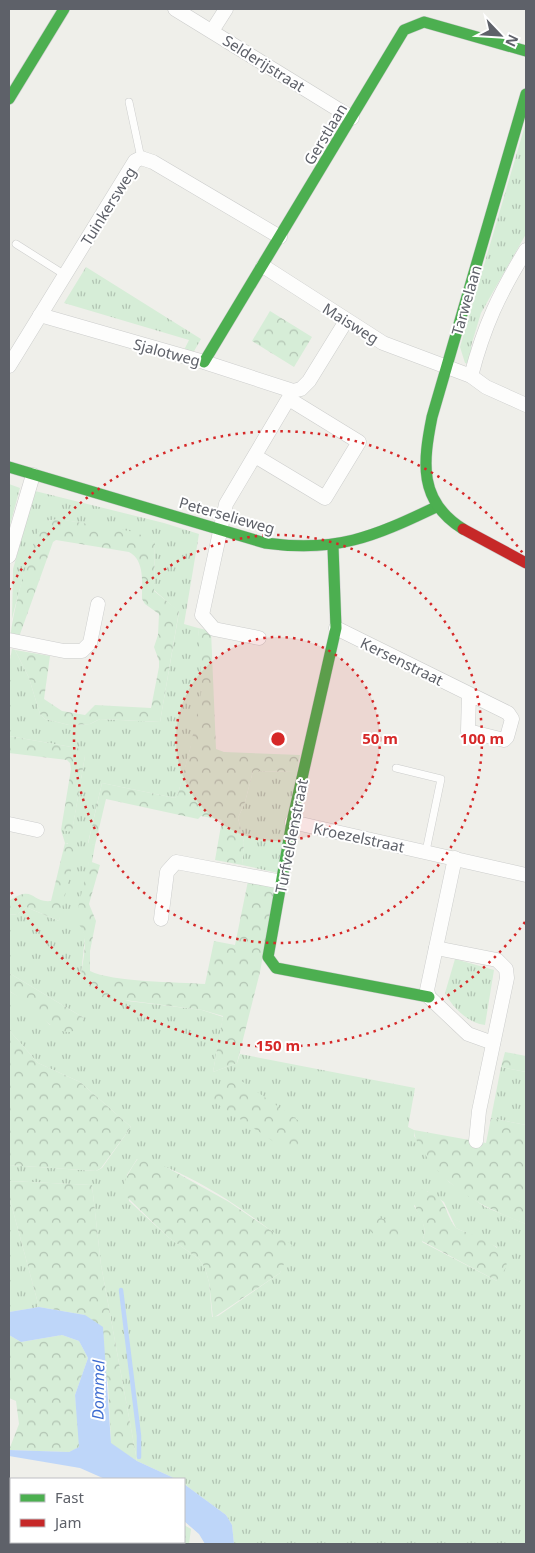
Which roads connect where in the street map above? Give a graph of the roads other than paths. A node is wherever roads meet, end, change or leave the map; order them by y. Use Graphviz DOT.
graph roads {
  1 [pos="64,9"];
  2 [pos="175,9"];
  3 [pos="226,9"];
  4 [pos="212,31"];
  5 [pos="526,51"];
  6 [pos="11,92"];
  7 [pos="526,94"];
  8 [pos="129,102"];
  9 [pos="352,118"];
  10 [pos="141,158"];
  11 [pos="280,237"];
  12 [pos="16,244"];
  13 [pos="526,250"];
  14 [pos="263,266"];
  15 [pos="65,275"];
  16 [pos="40,315"];
  17 [pos="346,320"];
  18 [pos="204,362"];
  19 [pos="9,366"];
  20 [pos="446,367"];
  21 [pos="471,376"];
  22 [pos="291,395"];
  23 [pos="526,405"];
  24 [pos="255,456"];
  25 [pos="9,467"];
  26 [pos="33,475"];
  27 [pos="436,507"];
  28 [pos="219,529"];
  29 [pos="333,547"];
  30 [pos="9,556"];
  31 [pos="526,563"];
  32 [pos="98,604"];
  33 [pos="336,628"];
  34 [pos="259,638"];
  35 [pos="9,640"];
  36 [pos="469,694"];
  37 [pos="396,768"];
  38 [pos="292,822"];
  39 [pos="9,824"];
  40 [pos="37,830"];
  41 [pos="426,851"];
  42 [pos="455,858"];
  43 [pos="526,875"];
  44 [pos="282,882"];
  45 [pos="161,919"];
  46 [pos="436,948"];
  47 [pos="429,997"];
  48 [pos="493,1044"];
  49 [pos="476,1141"];
  1 -- 6 [label="street"];
  2 -- 4 [label="street, Selderijstraat"];
  3 -- 4 [label="street"];
  4 -- 9 [label="street, Selderijstraat"];
  5 -- 9 [label="street, Gerstlaan"];
  7 -- 20 [label="street, Tarwelaan"];
  8 -- 10 [label="lane"];
  9 -- 11 [label="street, Gerstlaan"];
  10 -- 11 [label="street, Tuinkersweg"];
  10 -- 15 [label="street, Tuinkersweg"];
  11 -- 14 [label="street, Gerstlaan"];
  12 -- 15 [label="lane"];
  13 -- 21 [label="street, Tarwelaan"];
  14 -- 17 [label="street, Maisweg"];
  14 -- 18 [label="street, Gerstlaan"];
  15 -- 16 [label="street, Tuinkersweg"];
  16 -- 18 [label="street, Sjalotweg"];
  16 -- 19 [label="street, Tuinkersweg"];
  17 -- 20 [label="street, Maisweg"];
  17 -- 22 [label="street"];
  18 -- 22 [label="street, Sjalotweg"];
  20 -- 21 [label="street, Maisweg"];
  20 -- 27 [label="street, Tarwelaan"];
  21 -- 23 [label="street, Maisweg"];
  22 -- 24 [label="street"];
  22 -- 24 [label="street, Sjalotweg"];
  24 -- 28 [label="street"];
  25 -- 26 [label="street, Peterselieweg"];
  26 -- 28 [label="street, Peterselieweg"];
  26 -- 30 [label="street"];
  27 -- 29 [label="street, Peterselieweg"];
  27 -- 31 [label="street"];
  28 -- 29 [label="street, Peterselieweg"];
  28 -- 34 [label="street"];
  29 -- 33 [label="street, Turfveldenstraat"];
  32 -- 35 [label="street"];
  33 -- 36 [label="street, Kersenstraat"];
  33 -- 38 [label="street, Turfveldenstraat"];
  37 -- 41 [label="lane, Kroezelstraat"];
  38 -- 41 [label="street, Kroezelstraat"];
  38 -- 44 [label="street, Turfveldenstraat"];
  39 -- 40 [label="street"];
  41 -- 42 [label="street, Kroezelstraat"];
  42 -- 43 [label="street, Kroezelstraat"];
  42 -- 46 [label="street"];
  44 -- 45 [label="street"];
  44 -- 47 [label="street, Turfveldenstraat"];
  46 -- 47 [label="street"];
  46 -- 48 [label="street"];
  47 -- 48 [label="street"];
  48 -- 49 [label="street"];
}
